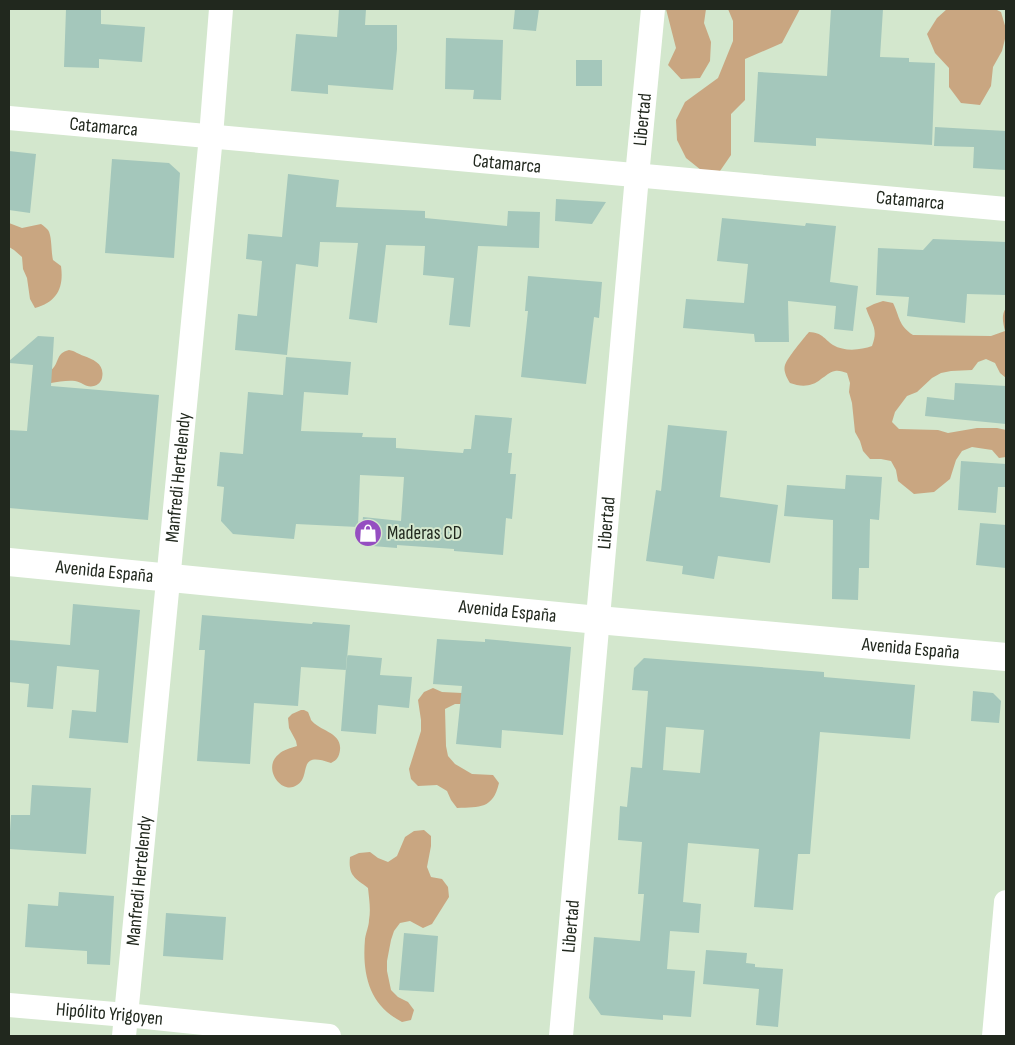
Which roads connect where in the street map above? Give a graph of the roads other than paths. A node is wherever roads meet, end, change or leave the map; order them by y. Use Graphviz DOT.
graph roads {
  1 [pos="221,9"];
  2 [pos="654,9"];
  3 [pos="9,118"];
  4 [pos="211,136"];
  5 [pos="637,176"];
  6 [pos="1006,209"];
  7 [pos="9,562"];
  8 [pos="168,578"];
  9 [pos="598,620"];
  10 [pos="1006,657"];
  11 [pos="1006,902"];
  12 [pos="9,1005"];
  13 [pos="125,1026"];
  14 [pos="329,1036"];
  15 [pos="561,1036"];
  16 [pos="994,1036"];
  1 -- 4 [label="street, Manfredi Hertelendy"];
  2 -- 5 [label="street, Libertad"];
  3 -- 4 [label="street, Catamarca"];
  4 -- 5 [label="street, Catamarca"];
  4 -- 8 [label="street, Manfredi Hertelendy"];
  5 -- 6 [label="street, Catamarca"];
  5 -- 9 [label="street, Libertad"];
  7 -- 8 [label="main road, Avenida España"];
  8 -- 9 [label="main road, Avenida España"];
  8 -- 13 [label="street, Manfredi Hertelendy"];
  9 -- 10 [label="main road, Avenida España"];
  9 -- 15 [label="street, Libertad"];
  11 -- 16 [label="street"];
  12 -- 13 [label="street, Hipólito Yrigoyen"];
  13 -- 14 [label="street, Hipólito Yrigoyen"];
}
